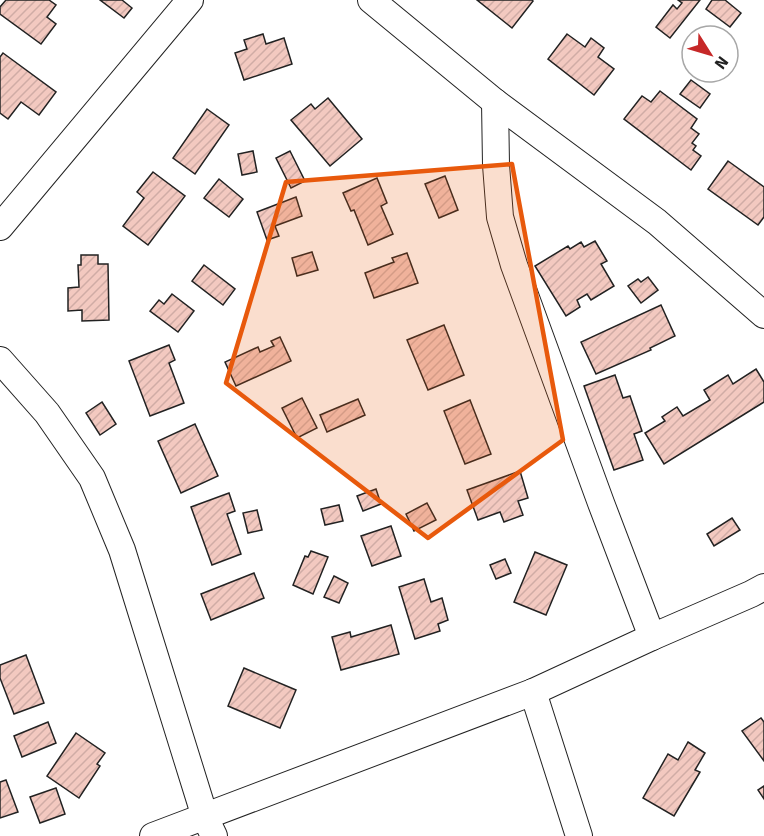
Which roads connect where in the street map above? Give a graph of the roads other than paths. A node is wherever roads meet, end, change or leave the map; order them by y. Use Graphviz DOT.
graph roads {
  1 [pos="190,0"];
  2 [pos="371,0"];
  3 [pos="495,102"];
  4 [pos="0,227"];
  5 [pos="764,315"];
  6 [pos="0,360"];
  7 [pos="764,587"];
  8 [pos="652,637"];
  9 [pos="533,692"];
  10 [pos="210,826"];
  11 [pos="153,836"];
  12 [pos="579,836"];
  1 -- 4 [label="street"];
  2 -- 3 [label="street"];
  3 -- 5 [label="street"];
  3 -- 8 [label="street"];
  6 -- 10 [label="street"];
  7 -- 8 [label="street"];
  8 -- 9 [label="street"];
  9 -- 10 [label="street"];
  9 -- 12 [label="street"];
  10 -- 11 [label="street"];
}
